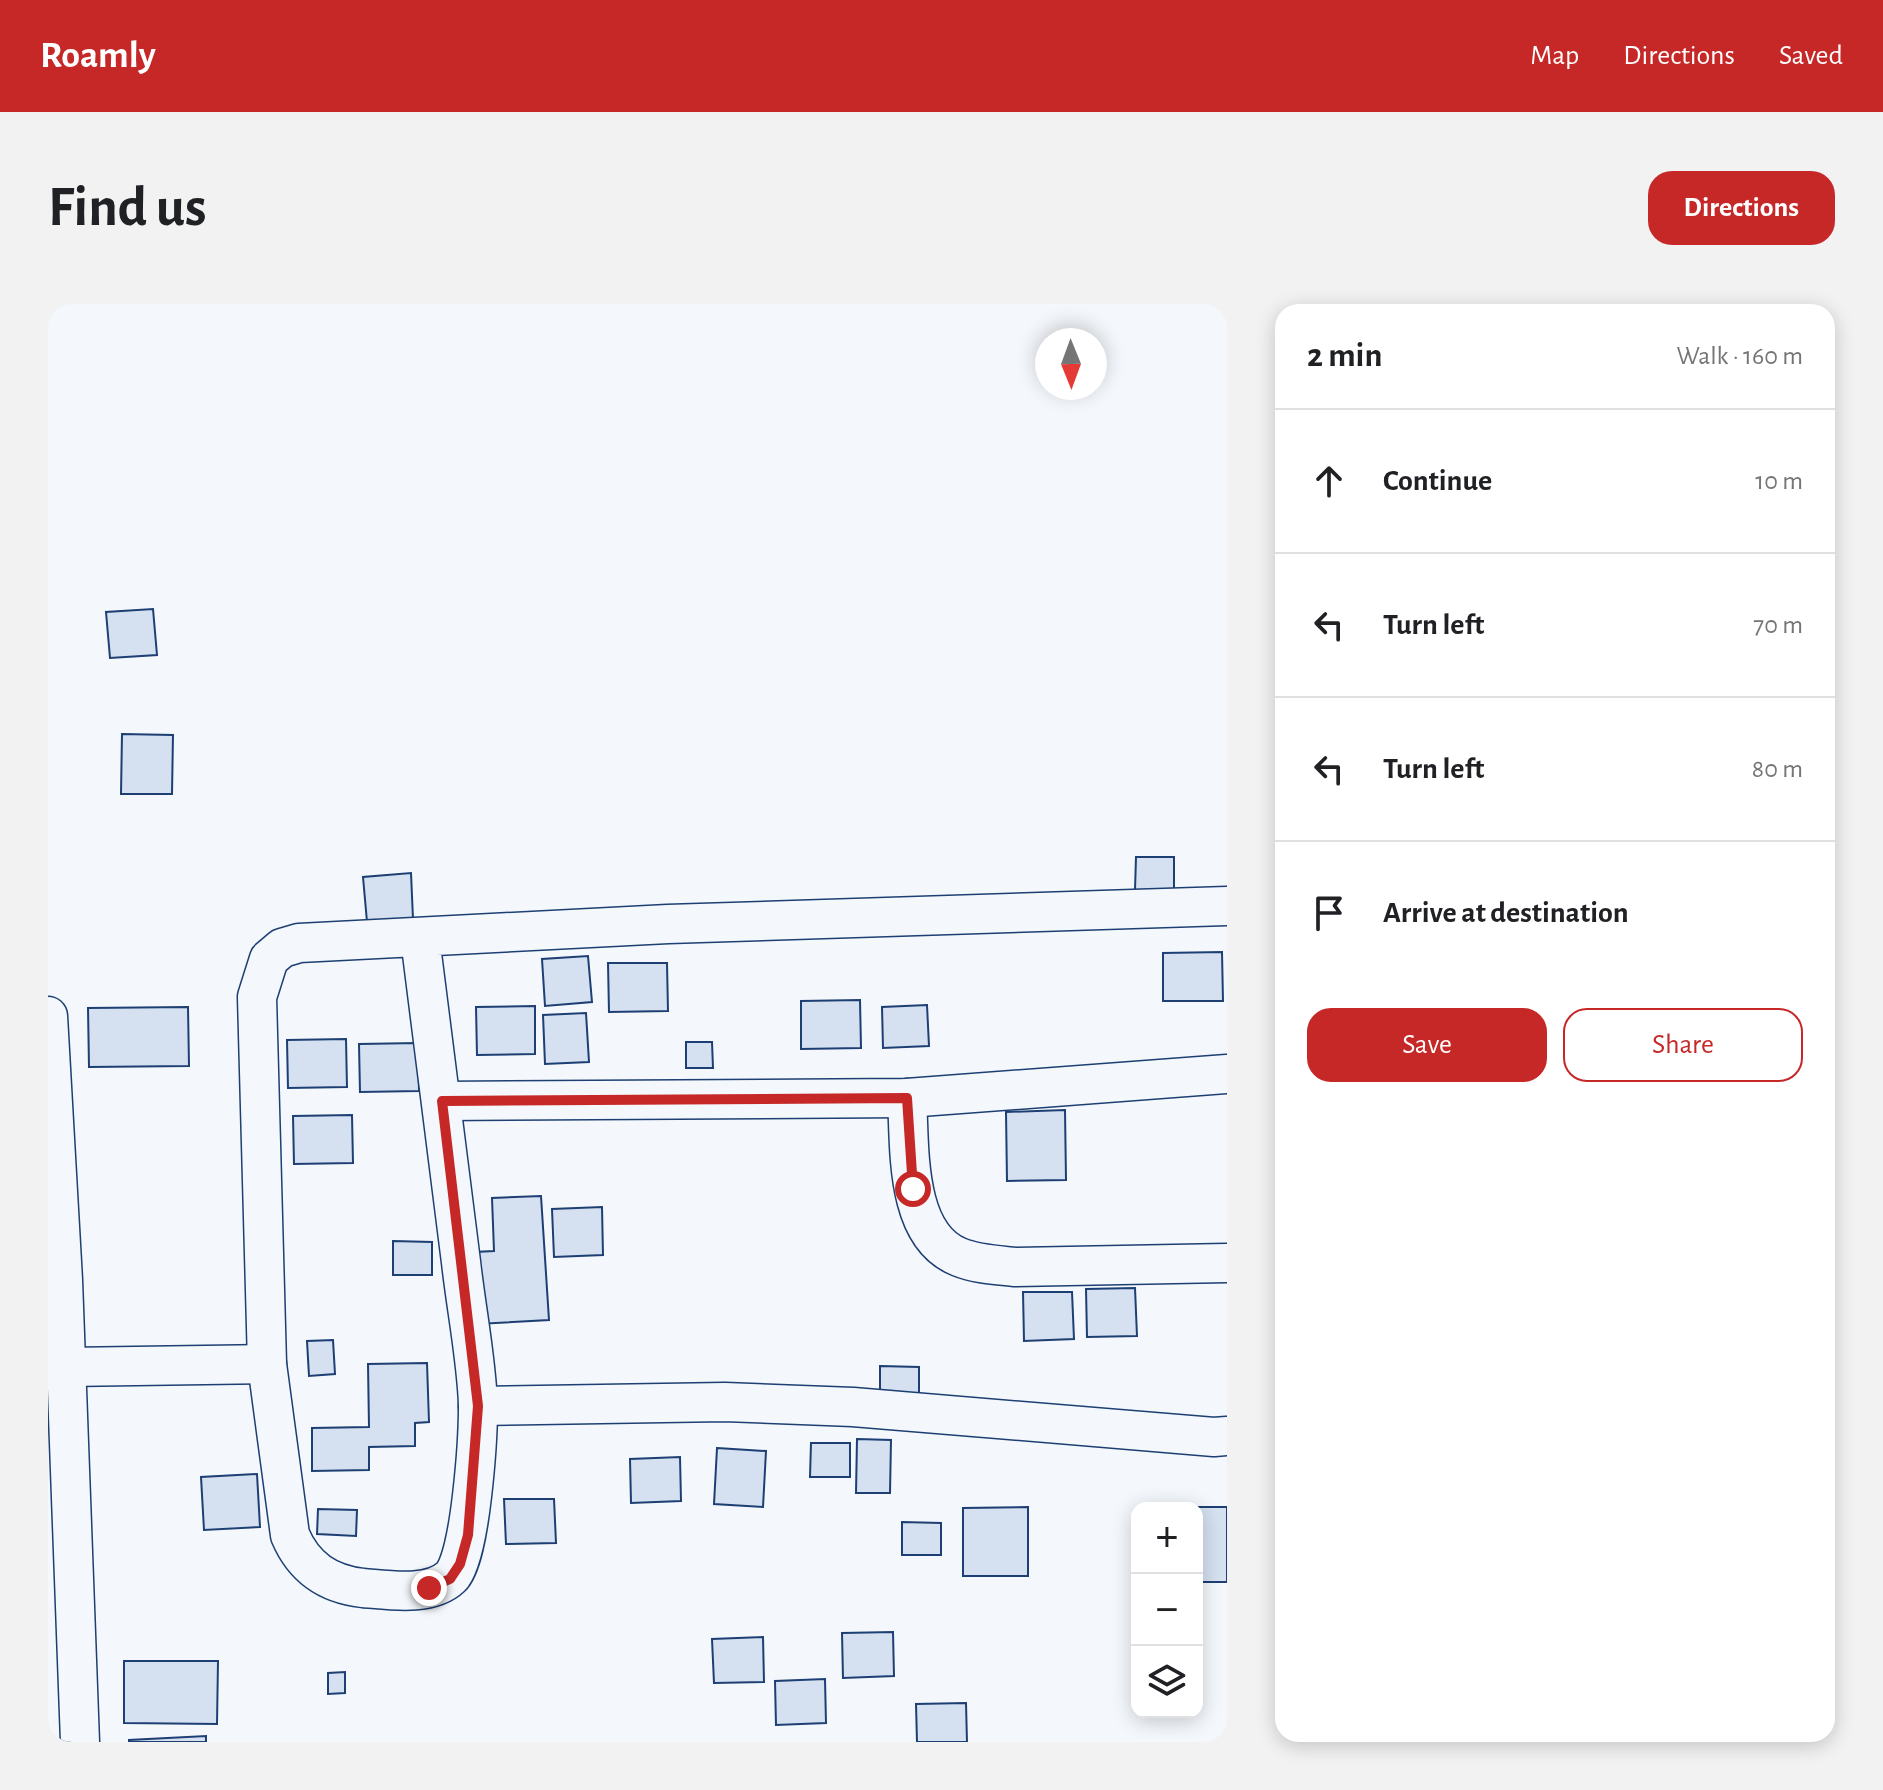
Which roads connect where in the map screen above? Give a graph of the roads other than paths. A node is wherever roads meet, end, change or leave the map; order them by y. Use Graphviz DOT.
graph roads {
  1 [pos="1227,906"];
  2 [pos="420,938"];
  3 [pos="48,1016"];
  4 [pos="1227,1074"];
  5 [pos="907,1098"];
  6 [pos="442,1101"];
  7 [pos="1227,1263"];
  8 [pos="55,1280"];
  9 [pos="267,1364"];
  10 [pos="66,1367"];
  11 [pos="478,1406"];
  12 [pos="1227,1436"];
  13 [pos="60,1561"];
  14 [pos="80,1742"];
  1 -- 2 [label="street"];
  2 -- 6 [label="street"];
  2 -- 9 [label="street"];
  3 -- 8 [label="street"];
  4 -- 5 [label="street"];
  5 -- 6 [label="street"];
  5 -- 7 [label="street"];
  6 -- 11 [label="street"];
  8 -- 10 [label="street"];
  9 -- 10 [label="street"];
  9 -- 11 [label="street"];
  10 -- 13 [label="street"];
  11 -- 12 [label="street"];
  13 -- 14 [label="street"];
}
